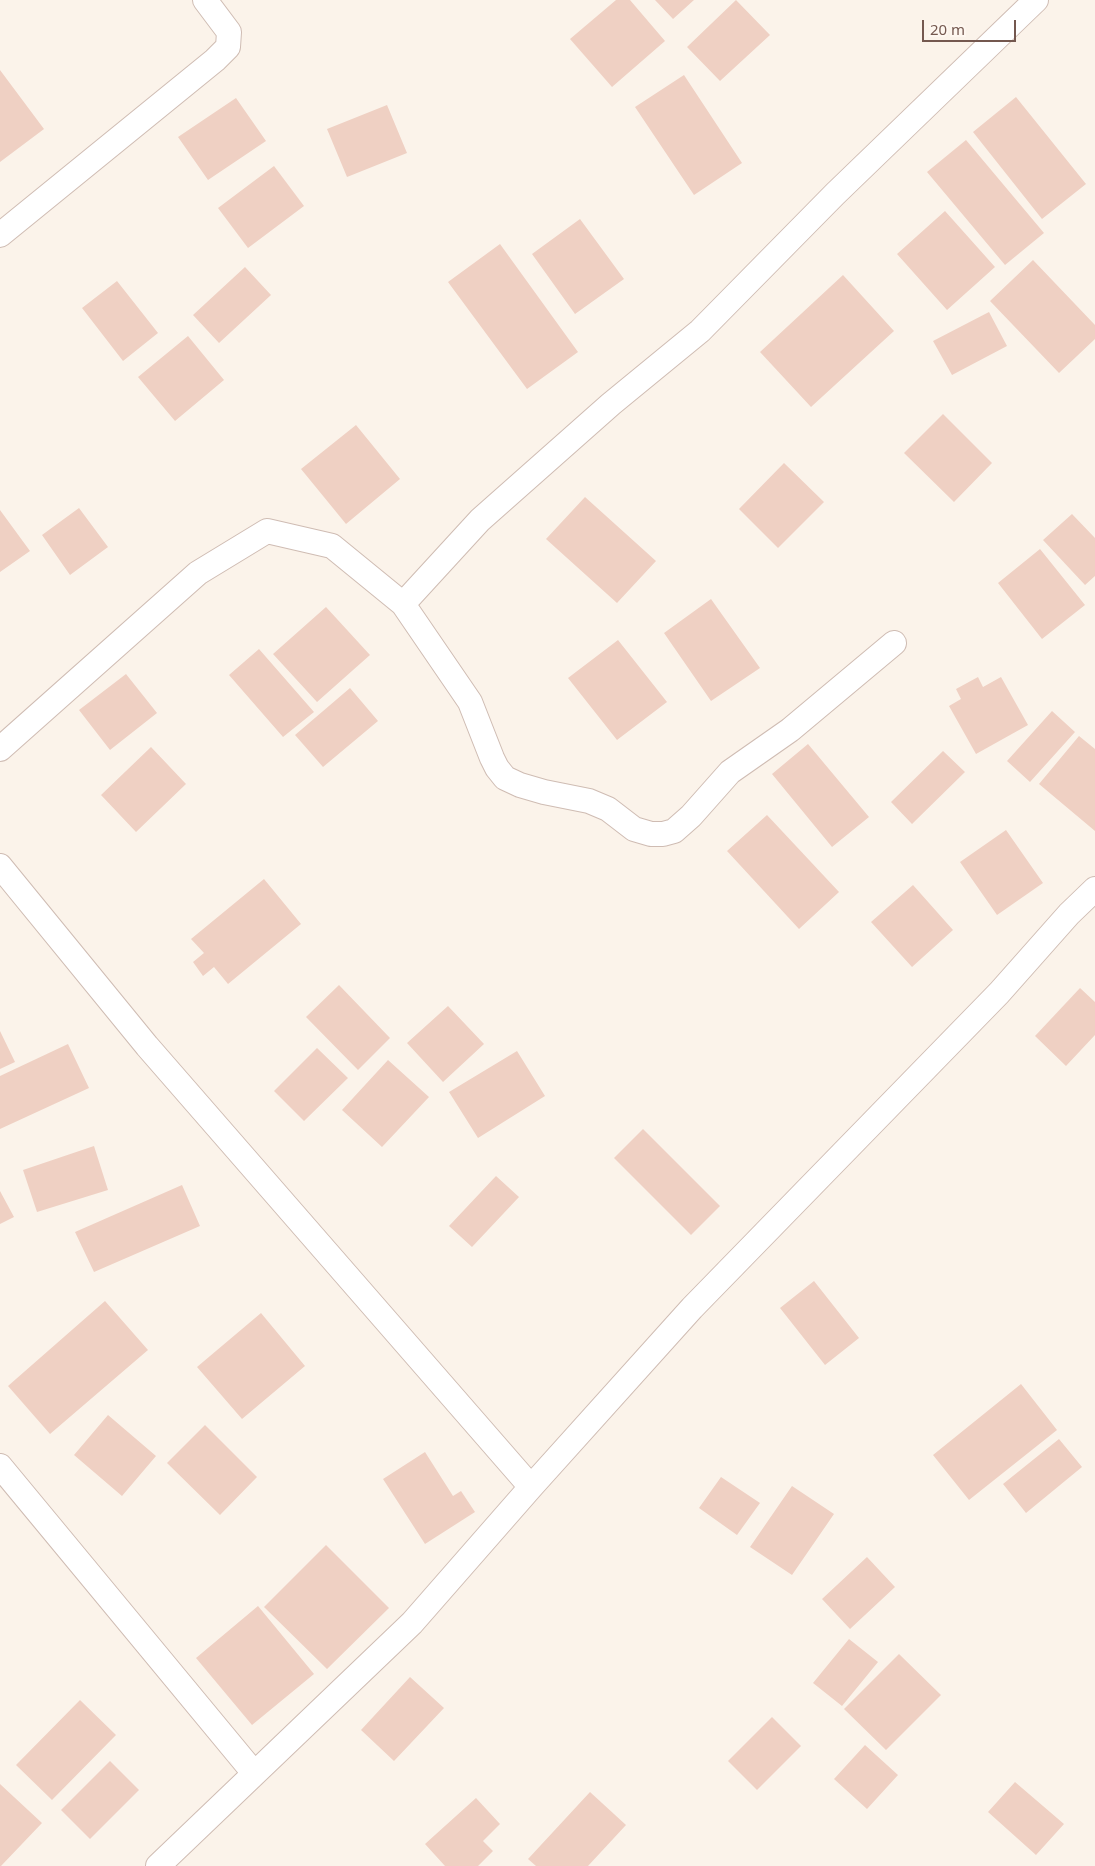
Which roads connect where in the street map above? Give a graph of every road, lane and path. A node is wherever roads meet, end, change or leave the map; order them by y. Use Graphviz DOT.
graph roads {
  1 [pos="205,0"];
  2 [pos="1036,0"];
  3 [pos="0,235"];
  4 [pos="403,604"];
  5 [pos="894,643"];
  6 [pos="0,749"];
  7 [pos="0,866"];
  8 [pos="1095,889"];
  9 [pos="0,1466"];
  10 [pos="530,1487"];
  11 [pos="254,1773"];
  12 [pos="158,1866"];
  1 -- 3 [label="street"];
  2 -- 4 [label="street"];
  4 -- 5 [label="street"];
  4 -- 6 [label="street"];
  7 -- 10 [label="street"];
  8 -- 10 [label="street"];
  9 -- 11 [label="street"];
  10 -- 11 [label="street"];
  11 -- 12 [label="street"];
}
